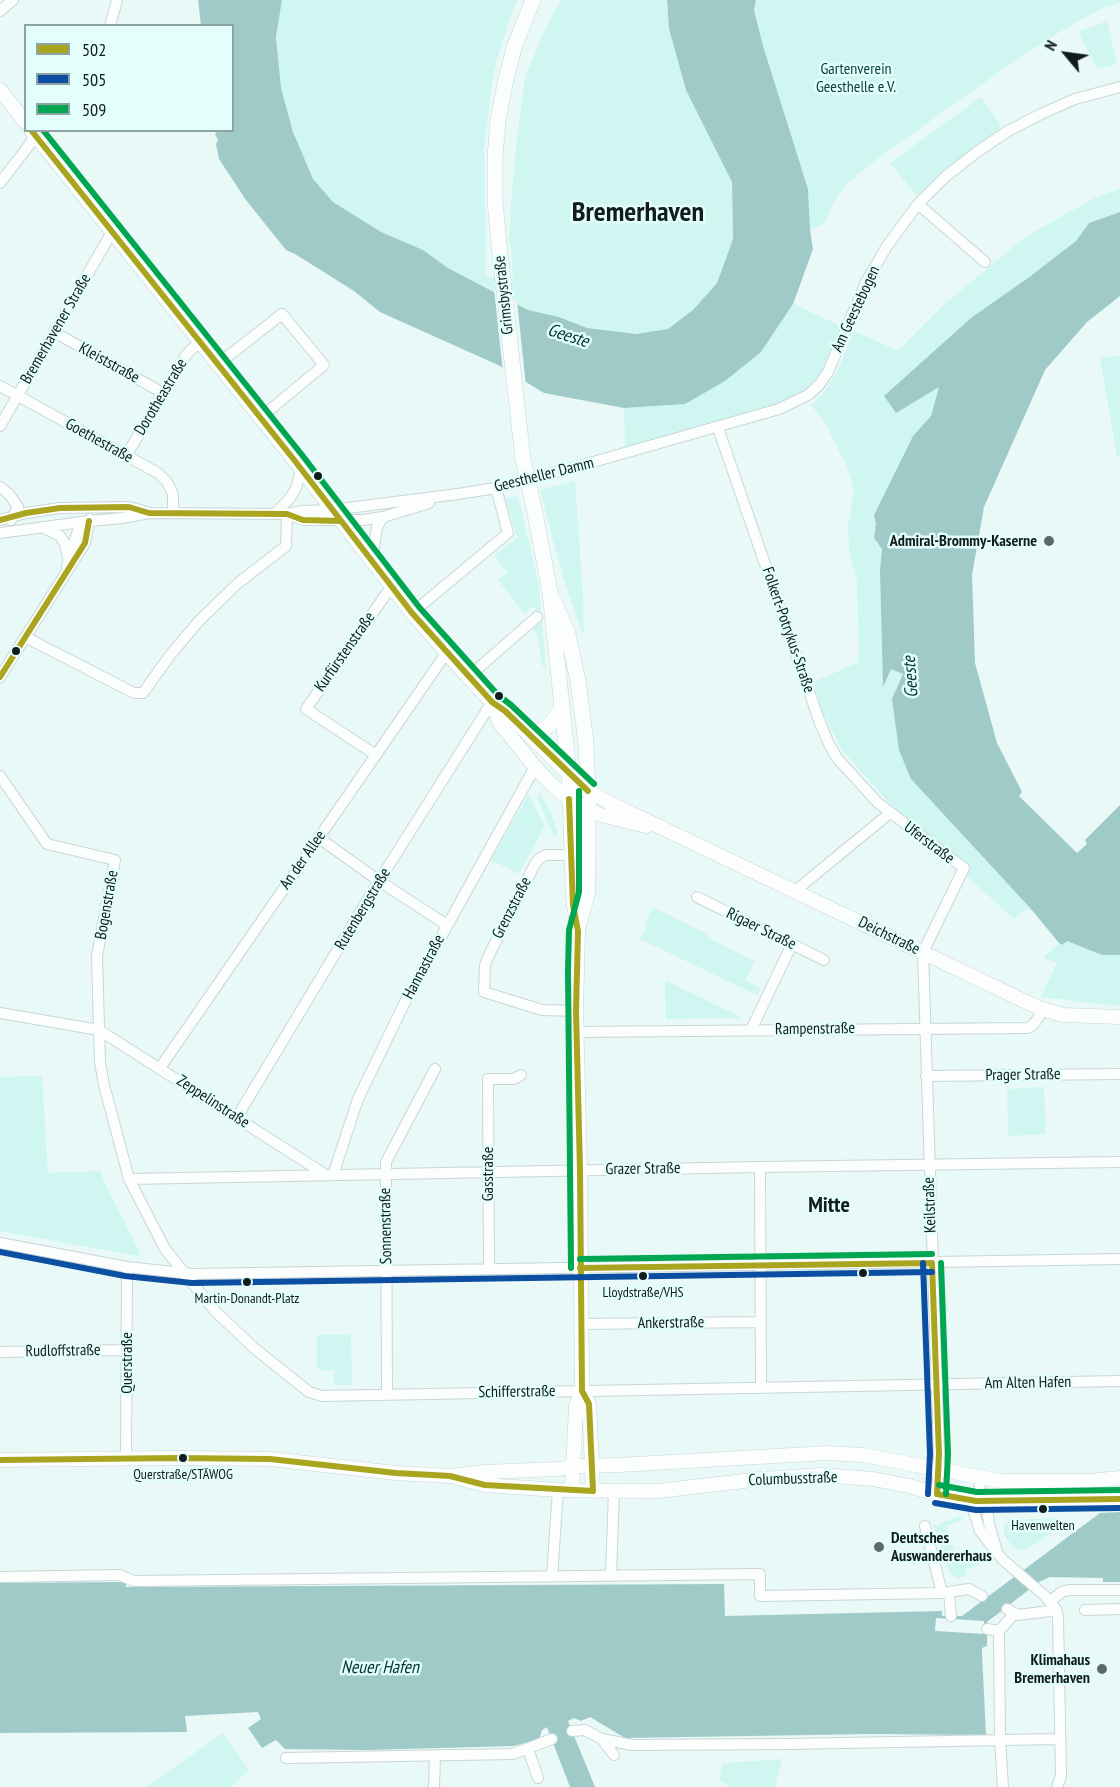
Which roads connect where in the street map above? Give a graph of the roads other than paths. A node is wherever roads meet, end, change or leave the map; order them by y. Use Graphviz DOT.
graph roads {
  1 [pos="13,0"];
  2 [pos="117,0"];
  3 [pos="533,0"];
  4 [pos="0,10"];
  5 [pos="111,24"];
  6 [pos="1120,87"];
  7 [pos="0,90"];
  8 [pos="24,119"];
  9 [pos="32,132"];
  10 [pos="34,132"];
  11 [pos="0,183"];
  12 [pos="918,204"];
  13 [pos="112,232"];
  14 [pos="985,261"];
  15 [pos="54,332"];
  16 [pos="200,341"];
  17 [pos="218,364"];
  18 [pos="0,386"];
  19 [pos="163,393"];
  20 [pos="17,396"];
  21 [pos="260,418"];
  22 [pos="0,426"];
  23 [pos="718,428"];
  24 [pos="629,453"];
  25 [pos="126,456"];
  26 [pos="302,470"];
  27 [pos="0,487"];
  28 [pos="496,488"];
  29 [pos="458,494"];
  30 [pos="111,507"];
  31 [pos="70,508"];
  32 [pos="149,513"];
  33 [pos="173,513"];
  34 [pos="281,514"];
  35 [pos="336,515"];
  36 [pos="14,516"];
  37 [pos="383,517"];
  38 [pos="0,520"];
  39 [pos="88,521"];
  40 [pos="42,527"];
  41 [pos="1,533"];
  42 [pos="372,562"];
  43 [pos="68,565"];
  44 [pos="391,587"];
  45 [pos="550,592"];
  46 [pos="412,612"];
  47 [pos="537,617"];
  48 [pos="25,638"];
  49 [pos="447,652"];
  50 [pos="0,677"];
  51 [pos="468,677"];
  52 [pos="492,702"];
  53 [pos="562,708"];
  54 [pos="529,734"];
  55 [pos="376,755"];
  56 [pos="535,768"];
  57 [pos="569,774"];
  58 [pos="0,776"];
  59 [pos="588,791"];
  60 [pos="569,799"];
  61 [pos="589,810"];
  62 [pos="890,813"];
  63 [pos="664,829"];
  64 [pos="319,838"];
  65 [pos="572,855"];
  66 [pos="380,881"];
  67 [pos="795,891"];
  68 [pos="697,897"];
  69 [pos="447,925"];
  70 [pos="578,931"];
  71 [pos="792,944"];
  72 [pos="923,952"];
  73 [pos="824,960"];
  74 [pos="1044,1009"];
  75 [pos="576,1011"];
  76 [pos="0,1013"];
  77 [pos="1120,1017"];
  78 [pos="925,1028"];
  79 [pos="99,1030"];
  80 [pos="751,1030"];
  81 [pos="577,1032"];
  82 [pos="160,1068"];
  83 [pos="435,1069"];
  84 [pos="1120,1074"];
  85 [pos="520,1075"];
  86 [pos="926,1076"];
  87 [pos="237,1118"];
  88 [pos="1120,1162"];
  89 [pos="929,1164"];
  90 [pos="760,1167"];
  91 [pos="580,1170"];
  92 [pos="488,1172"];
  93 [pos="386,1174"];
  94 [pos="330,1175"];
  95 [pos="129,1179"];
  96 [pos="0,1243"];
  97 [pos="1120,1259"];
  98 [pos="932,1263"];
  99 [pos="760,1265"];
  100 [pos="127,1267"];
  101 [pos="580,1268"];
  102 [pos="489,1269"];
  103 [pos="386,1271"];
  104 [pos="184,1274"];
  105 [pos="761,1322"];
  106 [pos="580,1324"];
  107 [pos="127,1350"];
  108 [pos="0,1352"];
  109 [pos="1120,1381"];
  110 [pos="935,1385"];
  111 [pos="761,1388"];
  112 [pos="582,1391"];
  113 [pos="387,1395"];
  114 [pos="126,1459"];
  115 [pos="0,1460"];
  116 [pos="592,1465"];
  117 [pos="574,1466"];
  118 [pos="939,1468"];
  119 [pos="450,1476"];
  120 [pos="982,1476"];
  121 [pos="1120,1478"];
  122 [pos="558,1490"];
  123 [pos="572,1490"];
  124 [pos="593,1491"];
  125 [pos="614,1491"];
  126 [pos="937,1494"];
  127 [pos="1120,1499"];
  128 [pos="981,1501"];
  129 [pos="925,1526"];
  130 [pos="552,1576"];
  131 [pos="611,1576"];
  132 [pos="0,1577"];
  133 [pos="1120,1583"];
  134 [pos="1120,1590"];
  135 [pos="946,1592"];
  136 [pos="982,1596"];
  137 [pos="1050,1602"];
  138 [pos="1120,1609"];
  139 [pos="1085,1610"];
  140 [pos="951,1616"];
  141 [pos="987,1629"];
  142 [pos="999,1631"];
  143 [pos="572,1731"];
  144 [pos="552,1739"];
  145 [pos="602,1739"];
  146 [pos="1000,1739"];
  147 [pos="1056,1739"];
  148 [pos="528,1749"];
  149 [pos="614,1755"];
  150 [pos="435,1756"];
  151 [pos="286,1758"];
  152 [pos="538,1778"];
  153 [pos="434,1787"];
  154 [pos="1003,1787"];
  155 [pos="1057,1787"];
  1 -- 4 [label="street"];
  2 -- 5 [label="street"];
  3 -- 45 [label="highway, Grimsbystraße, bridge"];
  6 -- 12 [label="street, Am Geestebogen"];
  7 -- 8 [label="main road"];
  9 -- 11 [label="street"];
  10 -- 13 [label="main road"];
  12 -- 14 [label="street"];
  12 -- 23 [label="street, Am Geestebogen"];
  13 -- 15 [label="street, Bremerhavener Straße"];
  13 -- 16 [label="main road"];
  15 -- 19 [label="street, Kleiststraße"];
  15 -- 20 [label="street, Bremerhavener Straße"];
  16 -- 17 [label="main road"];
  16 -- 19 [label="street, Dorotheastraße"];
  17 -- 21 [label="main road"];
  17 -- 21 [label="street"];
  18 -- 20 [label="street, Goethestraße"];
  19 -- 25 [label="street, Dorotheastraße"];
  20 -- 22 [label="street, Bremerhavener Straße"];
  20 -- 25 [label="street, Goethestraße"];
  21 -- 26 [label="main road"];
  23 -- 24 [label="street, Am Geestebogen"];
  23 -- 62 [label="street, Folkert-Potrykus-Straße"];
  24 -- 28 [label="street, Geestheller Damm"];
  25 -- 33 [label="street, Goethestraße"];
  26 -- 34 [label="street"];
  26 -- 35 [label="main road"];
  27 -- 36 [label="street"];
  28 -- 29 [label="street, Geestheller Damm"];
  28 -- 46 [label="street"];
  29 -- 35 [label="street, Geestheller Damm"];
  29 -- 37 [label="street, Geestheller Damm"];
  30 -- 31 [label="street"];
  30 -- 32 [label="street"];
  30 -- 39 [label="street"];
  31 -- 36 [label="street"];
  31 -- 39 [label="street"];
  32 -- 33 [label="street"];
  32 -- 39 [label="street"];
  33 -- 34 [label="street"];
  34 -- 35 [label="street"];
  34 -- 48 [label="street"];
  35 -- 37 [label="street, Geestheller Damm"];
  35 -- 42 [label="main road"];
  36 -- 38 [label="street"];
  36 -- 41 [label="street"];
  37 -- 42 [label="street"];
  39 -- 40 [label="street"];
  39 -- 43 [label="street"];
  40 -- 41 [label="street"];
  40 -- 43 [label="street"];
  42 -- 44 [label="main road"];
  43 -- 48 [label="street"];
  44 -- 46 [label="main road"];
  44 -- 55 [label="street, Kurfürstenstraße"];
  45 -- 53 [label="highway, Grimsbystraße"];
  45 -- 59 [label="highway, Grimsbystraße"];
  46 -- 49 [label="main road"];
  47 -- 51 [label="street"];
  48 -- 50 [label="street"];
  49 -- 51 [label="main road"];
  49 -- 55 [label="street, An der Allee"];
  51 -- 52 [label="main road"];
  52 -- 54 [label="main road, Deichstraße"];
  52 -- 56 [label="main road, Deichstraße"];
  52 -- 66 [label="street, Rutenbergstraße"];
  53 -- 54 [label="highway"];
  53 -- 57 [label="highway, Grimsbystraße"];
  54 -- 57 [label="main road, Deichstraße"];
  55 -- 64 [label="street, An der Allee"];
  56 -- 60 [label="main road, Deichstraße"];
  56 -- 69 [label="street, Hannastraße"];
  57 -- 59 [label="main road, Deichstraße"];
  57 -- 60 [label="main road, Grimsbystraße"];
  58 -- 79 [label="street, Bogenstraße"];
  59 -- 61 [label="main road"];
  59 -- 63 [label="main road, Deichstraße"];
  60 -- 61 [label="main road, Deichstraße"];
  60 -- 65 [label="main road, Grimsbystraße"];
  61 -- 63 [label="main road, Deichstraße"];
  61 -- 70 [label="main road"];
  62 -- 67 [label="street, Uferstraße"];
  62 -- 72 [label="street, Uferstraße"];
  63 -- 67 [label="main road, Deichstraße"];
  64 -- 66 [label="street"];
  64 -- 82 [label="street, An der Allee"];
  65 -- 70 [label="main road, Grimsbystraße"];
  65 -- 75 [label="street, Grenzstraße"];
  66 -- 69 [label="street"];
  66 -- 87 [label="street, Rutenbergstraße"];
  67 -- 72 [label="main road, Deichstraße"];
  68 -- 71 [label="street, Rigaer Straße"];
  69 -- 94 [label="street, Hannastraße"];
  70 -- 75 [label="main road"];
  71 -- 73 [label="street, Rigaer Straße"];
  71 -- 80 [label="street"];
  72 -- 74 [label="main road, Deichstraße"];
  72 -- 78 [label="street, Keilstraße"];
  74 -- 77 [label="main road, Deichstraße"];
  74 -- 78 [label="street, Rampenstraße"];
  75 -- 81 [label="main road"];
  76 -- 79 [label="street"];
  78 -- 80 [label="street, Rampenstraße"];
  78 -- 86 [label="street, Keilstraße"];
  79 -- 82 [label="street, Zeppelinstraße"];
  79 -- 95 [label="street, Schifferstraße"];
  80 -- 81 [label="street, Rampenstraße"];
  81 -- 91 [label="main road"];
  82 -- 87 [label="street, Zeppelinstraße"];
  83 -- 93 [label="street, Sonnenstraße"];
  84 -- 86 [label="street, Prager Straße"];
  85 -- 92 [label="street, Gasstraße"];
  86 -- 89 [label="street, Keilstraße"];
  87 -- 94 [label="street, Zeppelinstraße"];
  88 -- 89 [label="street, Grazer Straße"];
  89 -- 90 [label="street, Grazer Straße"];
  89 -- 98 [label="street, Keilstraße"];
  90 -- 91 [label="street, Grazer Straße"];
  90 -- 99 [label="street"];
  91 -- 92 [label="street, Grazer Straße"];
  91 -- 101 [label="main road"];
  92 -- 93 [label="street, Grazer Straße"];
  92 -- 102 [label="street, Gasstraße"];
  93 -- 94 [label="street, Grazer Straße"];
  93 -- 103 [label="street, Sonnenstraße"];
  94 -- 95 [label="street, Grazer Straße"];
  95 -- 104 [label="street, Schifferstraße"];
  96 -- 100 [label="street"];
  97 -- 98 [label="street"];
  98 -- 99 [label="street"];
  98 -- 110 [label="street, Keilstraße"];
  99 -- 101 [label="street"];
  99 -- 105 [label="street"];
  100 -- 104 [label="street"];
  100 -- 107 [label="street, Querstraße"];
  101 -- 102 [label="street"];
  101 -- 106 [label="main road"];
  102 -- 103 [label="street"];
  103 -- 104 [label="street"];
  103 -- 113 [label="street, Sonnenstraße"];
  104 -- 113 [label="street, Schifferstraße"];
  105 -- 106 [label="street, Ankerstraße"];
  105 -- 111 [label="street"];
  106 -- 112 [label="main road"];
  107 -- 108 [label="street, Rudloffstraße"];
  107 -- 114 [label="street, Querstraße"];
  109 -- 110 [label="street, Am Alten Hafen"];
  110 -- 111 [label="street, Schifferstraße"];
  110 -- 118 [label="street, Keilstraße"];
  111 -- 112 [label="street, Schifferstraße"];
  112 -- 113 [label="street, Schifferstraße"];
  112 -- 116 [label="main road"];
  112 -- 117 [label="main road"];
  114 -- 115 [label="main road"];
  114 -- 119 [label="main road"];
  116 -- 117 [label="main road, Columbusstraße"];
  116 -- 118 [label="main road, Columbusstraße"];
  116 -- 124 [label="main road"];
  117 -- 119 [label="main road, Columbusstraße"];
  117 -- 123 [label="main road"];
  118 -- 120 [label="main road, Columbusstraße"];
  118 -- 126 [label="street, Keilstraße"];
  119 -- 122 [label="main road, Columbusstraße"];
  120 -- 121 [label="main road, Columbusstraße"];
  120 -- 128 [label="street"];
  122 -- 123 [label="main road, Columbusstraße"];
  122 -- 130 [label="street"];
  123 -- 124 [label="main road, Columbusstraße"];
  124 -- 125 [label="main road, Columbusstraße"];
  125 -- 126 [label="main road, Columbusstraße"];
  125 -- 131 [label="street"];
  126 -- 128 [label="main road, Columbusstraße"];
  127 -- 128 [label="main road, Columbusstraße"];
  128 -- 137 [label="street"];
  129 -- 135 [label="street"];
  130 -- 131 [label="street"];
  130 -- 132 [label="street"];
  131 -- 135 [label="street"];
  133 -- 137 [label="street"];
  134 -- 137 [label="street"];
  135 -- 136 [label="street"];
  135 -- 140 [label="street"];
  137 -- 142 [label="street"];
  137 -- 155 [label="street"];
  138 -- 139 [label="street"];
  141 -- 142 [label="street"];
  142 -- 146 [label="street"];
  143 -- 145 [label="street"];
  144 -- 148 [label="street"];
  145 -- 146 [label="street"];
  145 -- 149 [label="street"];
  146 -- 147 [label="street"];
  146 -- 154 [label="street"];
  148 -- 150 [label="street"];
  148 -- 152 [label="street"];
  150 -- 151 [label="street"];
  150 -- 153 [label="street"];
}
